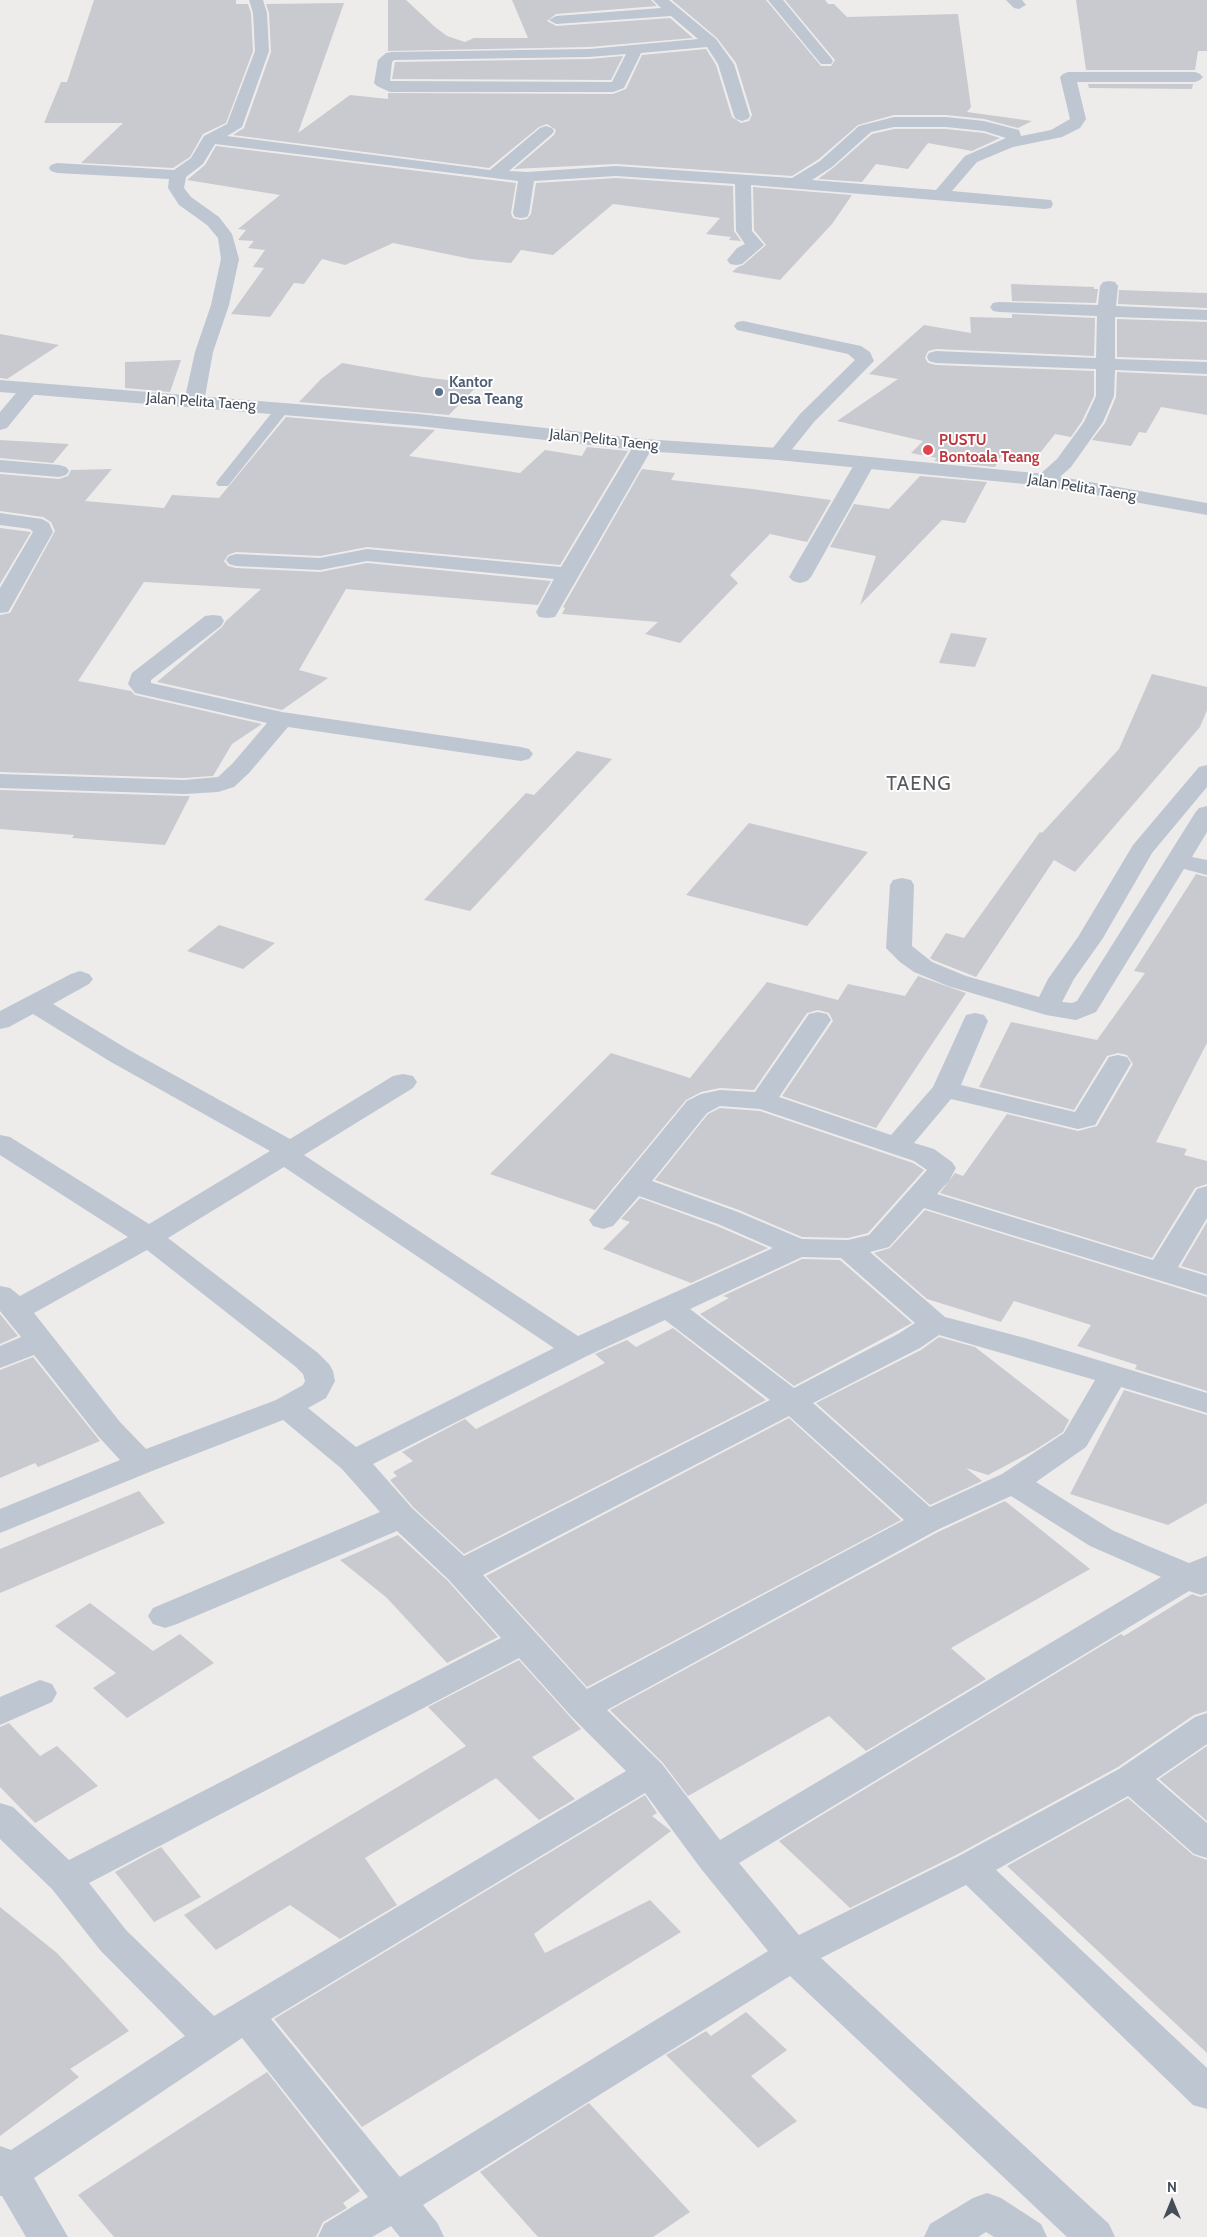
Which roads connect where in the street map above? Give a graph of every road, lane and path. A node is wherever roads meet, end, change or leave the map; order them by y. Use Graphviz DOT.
graph roads {
  1 [pos="256,0"];
  2 [pos="660,0"];
  3 [pos="775,0"];
  4 [pos="553,5"];
  5 [pos="672,12"];
  6 [pos="556,20"];
  7 [pos="560,36"];
  8 [pos="711,42"];
  9 [pos="635,50"];
  10 [pos="826,60"];
  11 [pos="1195,77"];
  12 [pos="742,116"];
  13 [pos="546,130"];
  14 [pos="210,139"];
  15 [pos="1009,143"];
  16 [pos="57,168"];
  17 [pos="178,175"];
  18 [pos="494,175"];
  19 [pos="527,178"];
  20 [pos="743,181"];
  21 [pos="795,183"];
  22 [pos="940,195"];
  23 [pos="1045,204"];
  24 [pos="521,213"];
  25 [pos="736,260"];
  26 [pos="1109,286"];
  27 [pos="998,307"];
  28 [pos="1106,311"];
  29 [pos="1207,315"];
  30 [pos="742,326"];
  31 [pos="936,357"];
  32 [pos="1107,363"];
  33 [pos="1207,368"];
  34 [pos="0,386"];
  35 [pos="29,390"];
  36 [pos="194,402"];
  37 [pos="284,408"];
  38 [pos="0,424"];
  39 [pos="644,445"];
  40 [pos="778,454"];
  41 [pos="865,463"];
  42 [pos="0,466"];
  43 [pos="59,471"];
  44 [pos="1045,480"];
  45 [pos="222,483"];
  46 [pos="1207,509"];
  47 [pos="0,520"];
  48 [pos="236,560"];
  49 [pos="567,574"];
  50 [pos="800,577"];
  51 [pos="0,607"];
  52 [pos="546,612"];
  53 [pos="213,621"];
  54 [pos="282,720"];
  55 [pos="521,754"];
  56 [pos="1206,773"];
  57 [pos="0,781"];
  58 [pos="1207,814"];
  59 [pos="1177,860"];
  60 [pos="1207,868"];
  61 [pos="1124,881"];
  62 [pos="902,885"];
  63 [pos="1158,891"];
  64 [pos="80,979"];
  65 [pos="35,1004"];
  66 [pos="1046,1007"];
  67 [pos="818,1020"];
  68 [pos="0,1021"];
  69 [pos="975,1021"];
  70 [pos="1118,1063"];
  71 [pos="403,1082"];
  72 [pos="945,1089"];
  73 [pos="763,1101"];
  74 [pos="0,1143"];
  75 [pos="896,1146"];
  76 [pos="288,1153"];
  77 [pos="634,1184"];
  78 [pos="1207,1195"];
  79 [pos="918,1198"];
  80 [pos="603,1220"];
  81 [pos="149,1237"];
  82 [pos="798,1248"];
  83 [pos="848,1249"];
  84 [pos="1160,1272"];
  85 [pos="1207,1286"];
  86 [pos="7,1303"];
  87 [pos="668,1307"];
  88 [pos="934,1324"];
  89 [pos="39,1341"];
  90 [pos="576,1349"];
  91 [pos="0,1358"];
  92 [pos="1112,1376"];
  93 [pos="791,1401"];
  94 [pos="1207,1403"];
  95 [pos="287,1407"];
  96 [pos="353,1461"];
  97 [pos="141,1463"];
  98 [pos="1013,1482"];
  99 [pos="402,1516"];
  100 [pos="0,1522"];
  101 [pos="926,1522"];
  102 [pos="461,1572"];
  103 [pos="1201,1577"];
  104 [pos="165,1616"];
  105 [pos="524,1641"];
  106 [pos="40,1693"];
  107 [pos="582,1706"];
  108 [pos="0,1712"];
  109 [pos="1207,1726"];
  110 [pos="650,1773"];
  111 [pos="1130,1778"];
  112 [pos="0,1817"];
  113 [pos="1207,1844"];
  114 [pos="715,1860"];
  115 [pos="970,1867"];
  116 [pos="65,1879"];
  117 [pos="793,1955"];
  118 [pos="246,2015"];
  119 [pos="212,2038"];
  120 [pos="1207,2092"];
  121 [pos="3,2172"];
  122 [pos="395,2201"];
  123 [pos="48,2237"];
  124 [pos="338,2237"];
  125 [pos="424,2237"];
  126 [pos="944,2237"];
  127 [pos="1027,2237"];
  128 [pos="1095,2237"];
  1 -- 14 [label="street"];
  2 -- 5 [label="street"];
  3 -- 10 [label="street"];
  4 -- 6 [label="street"];
  5 -- 6 [label="street"];
  5 -- 8 [label="street"];
  6 -- 7 [label="street"];
  8 -- 9 [label="street"];
  8 -- 12 [label="street"];
  9 -- 9 [label="street"];
  11 -- 15 [label="street"];
  13 -- 18 [label="street"];
  14 -- 17 [label="street"];
  14 -- 18 [label="street"];
  15 -- 21 [label="street"];
  15 -- 22 [label="street"];
  16 -- 17 [label="street"];
  17 -- 36 [label="street"];
  18 -- 19 [label="street"];
  19 -- 20 [label="street"];
  19 -- 24 [label="street"];
  20 -- 21 [label="street"];
  20 -- 25 [label="street"];
  21 -- 22 [label="street"];
  22 -- 23 [label="street"];
  26 -- 28 [label="street"];
  27 -- 28 [label="street"];
  28 -- 29 [label="street"];
  28 -- 32 [label="street"];
  30 -- 40 [label="street"];
  31 -- 32 [label="street"];
  32 -- 33 [label="street"];
  32 -- 44 [label="street"];
  34 -- 35 [label="street, Jalan Pelita Taeng"];
  35 -- 36 [label="street, Jalan Pelita Taeng"];
  35 -- 38 [label="street"];
  36 -- 37 [label="street, Jalan Pelita Taeng"];
  37 -- 39 [label="street, Jalan Pelita Taeng"];
  37 -- 45 [label="lane"];
  39 -- 40 [label="street, Jalan Pelita Taeng"];
  39 -- 49 [label="street"];
  40 -- 41 [label="street, Jalan Pelita Taeng"];
  41 -- 44 [label="street, Jalan Pelita Taeng"];
  41 -- 50 [label="street"];
  42 -- 43 [label="street"];
  44 -- 46 [label="street, Jalan Pelita Taeng"];
  47 -- 51 [label="street"];
  48 -- 49 [label="street"];
  49 -- 52 [label="street"];
  53 -- 54 [label="street"];
  54 -- 55 [label="street"];
  54 -- 57 [label="street"];
  56 -- 61 [label="street"];
  58 -- 59 [label="street"];
  59 -- 60 [label="street"];
  59 -- 63 [label="street"];
  61 -- 63 [label="street"];
  61 -- 66 [label="street"];
  62 -- 66 [label="street"];
  63 -- 66 [label="street"];
  64 -- 65 [label="street"];
  65 -- 68 [label="street"];
  65 -- 76 [label="street"];
  67 -- 73 [label="street"];
  69 -- 72 [label="street"];
  70 -- 72 [label="street"];
  71 -- 76 [label="street"];
  72 -- 75 [label="street"];
  73 -- 75 [label="street"];
  73 -- 77 [label="street"];
  74 -- 81 [label="street"];
  75 -- 79 [label="street"];
  76 -- 81 [label="street"];
  76 -- 90 [label="street"];
  77 -- 80 [label="street"];
  77 -- 82 [label="street"];
  78 -- 84 [label="street"];
  79 -- 83 [label="street"];
  79 -- 84 [label="street"];
  81 -- 86 [label="street"];
  81 -- 95 [label="street"];
  82 -- 83 [label="street"];
  82 -- 87 [label="street"];
  83 -- 88 [label="street"];
  84 -- 85 [label="street"];
  86 -- 89 [label="street"];
  87 -- 90 [label="street"];
  87 -- 93 [label="street"];
  88 -- 92 [label="street"];
  88 -- 93 [label="street"];
  89 -- 91 [label="street"];
  89 -- 97 [label="street"];
  90 -- 96 [label="street"];
  92 -- 94 [label="street"];
  92 -- 98 [label="street"];
  93 -- 101 [label="street"];
  93 -- 102 [label="street"];
  95 -- 96 [label="street"];
  95 -- 97 [label="street"];
  96 -- 99 [label="street"];
  97 -- 100 [label="street"];
  98 -- 101 [label="street"];
  98 -- 103 [label="street"];
  99 -- 102 [label="street"];
  99 -- 104 [label="street"];
  101 -- 107 [label="street"];
  102 -- 105 [label="street"];
  103 -- 114 [label="street"];
  105 -- 107 [label="street"];
  105 -- 116 [label="street"];
  106 -- 108 [label="street"];
  107 -- 110 [label="street"];
  109 -- 111 [label="street"];
  110 -- 114 [label="street"];
  110 -- 118 [label="street"];
  111 -- 113 [label="street"];
  111 -- 115 [label="street"];
  112 -- 116 [label="street"];
  114 -- 117 [label="street"];
  115 -- 117 [label="street"];
  115 -- 120 [label="street"];
  116 -- 119 [label="street"];
  117 -- 122 [label="street"];
  117 -- 128 [label="street"];
  118 -- 119 [label="street"];
  118 -- 122 [label="street"];
  119 -- 121 [label="street"];
  121 -- 123 [label="street"];
  122 -- 124 [label="street"];
  122 -- 125 [label="street"];
  126 -- 127 [label="street"];
}
